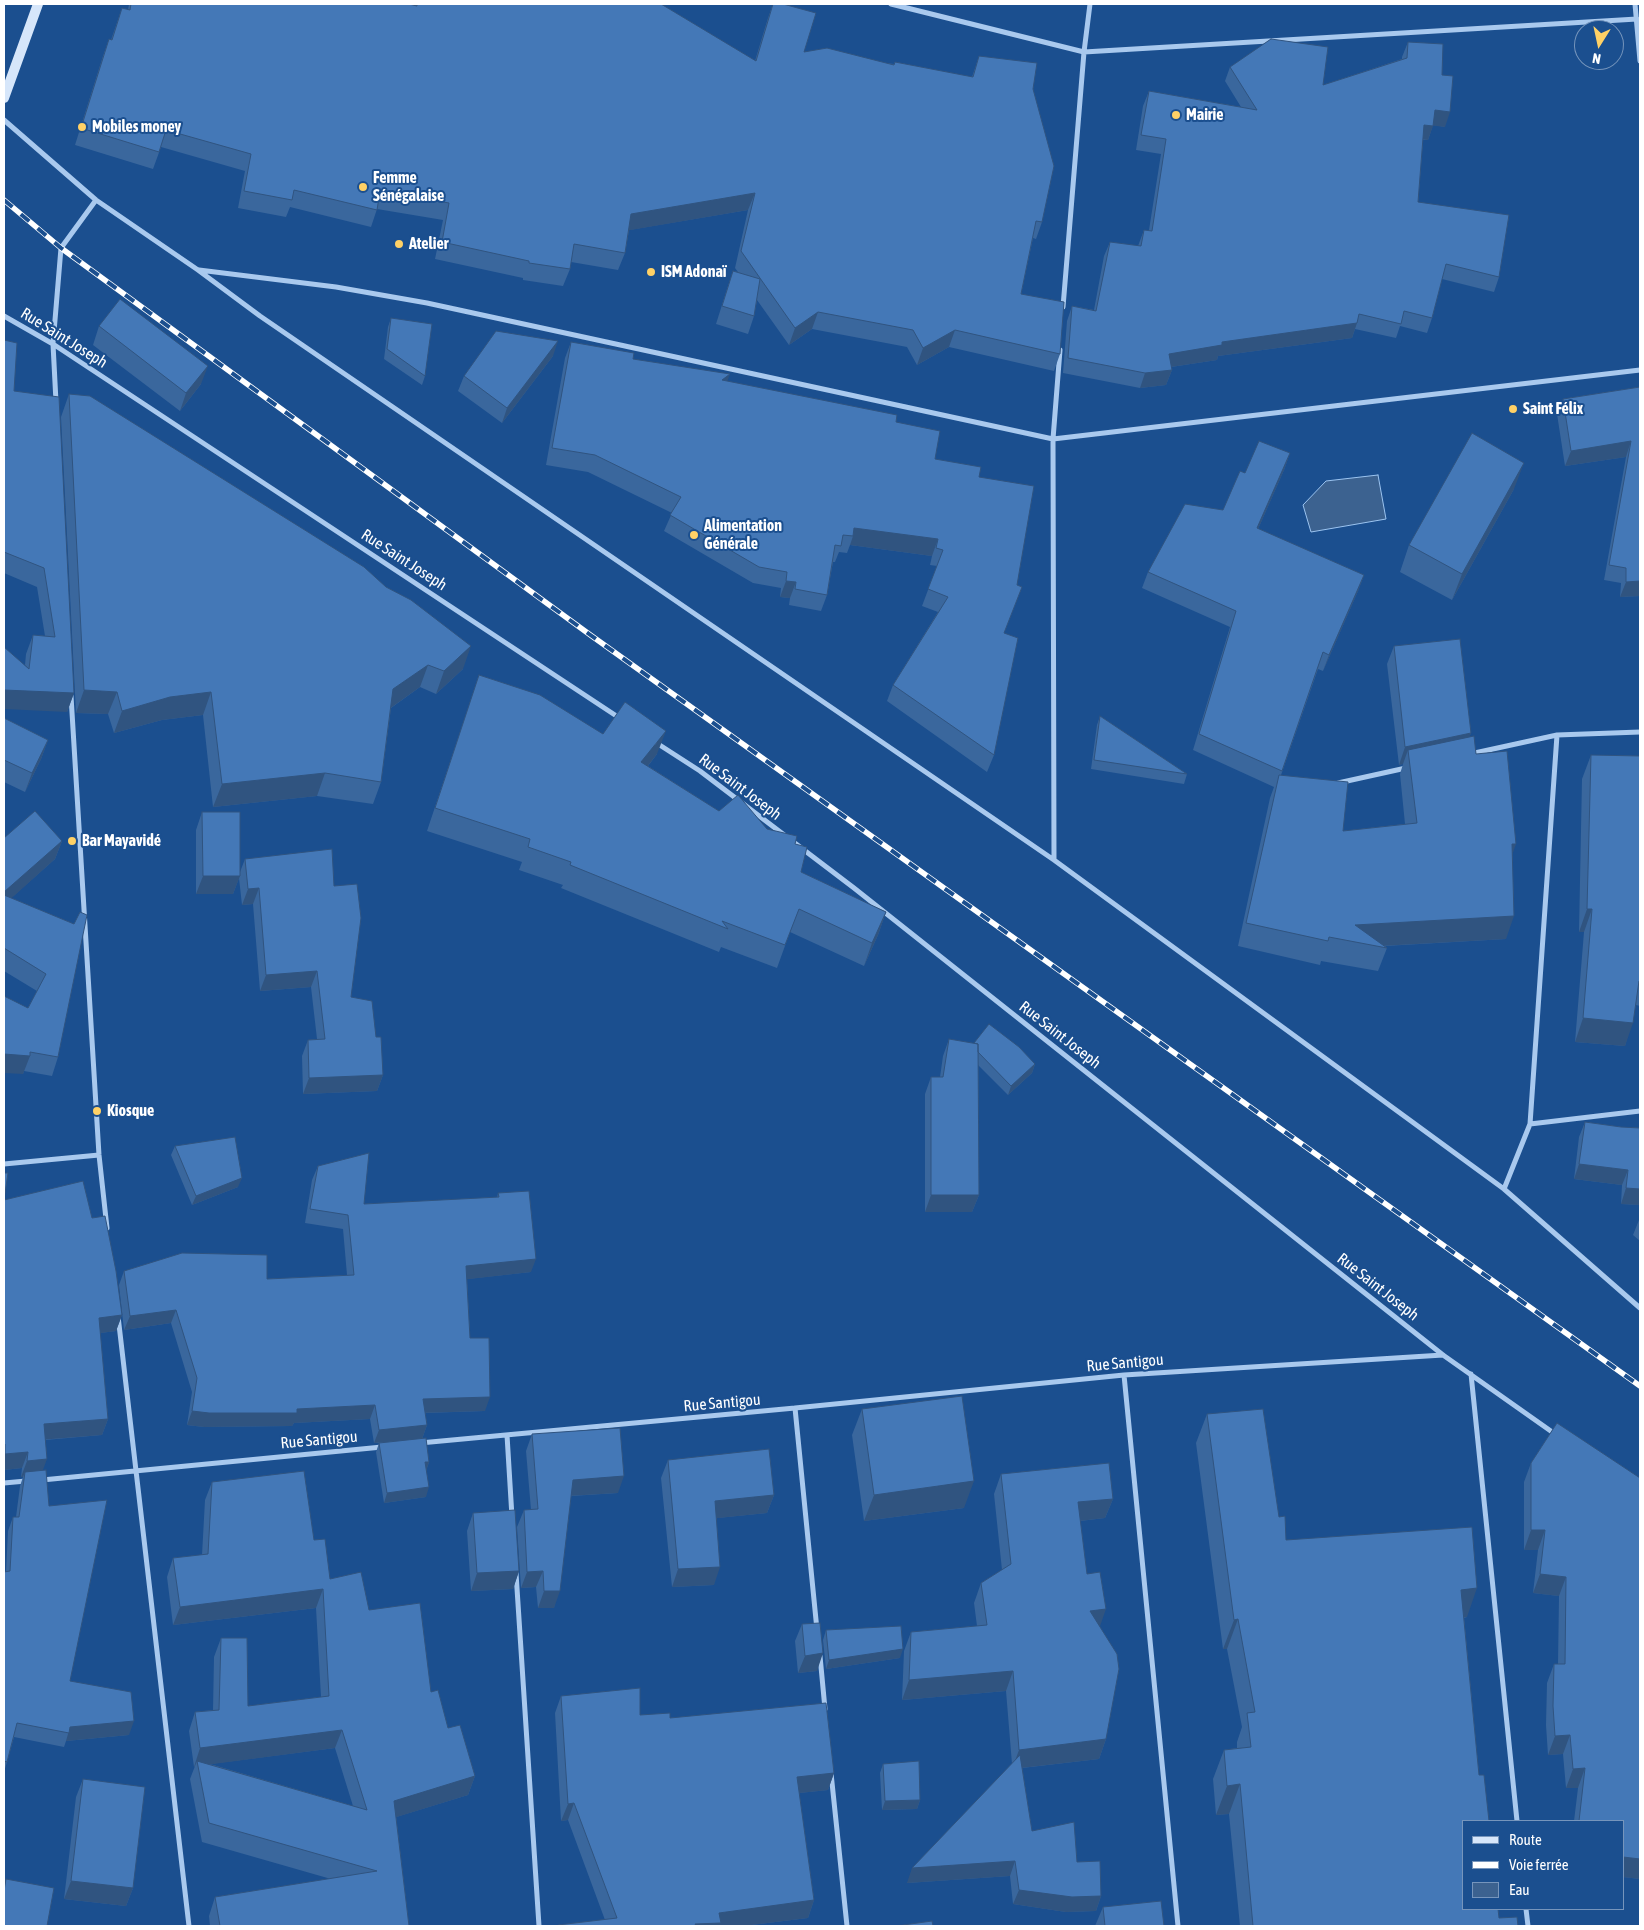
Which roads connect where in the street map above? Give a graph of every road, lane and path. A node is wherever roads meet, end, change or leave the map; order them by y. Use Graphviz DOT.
graph roads {
  1 [pos="38,4"];
  2 [pos="891,4"];
  3 [pos="1090,4"];
  4 [pos="1636,4"];
  5 [pos="1637,19"];
  6 [pos="1084,52"];
  7 [pos="1640,61"];
  8 [pos="4,98"];
  9 [pos="4,120"];
  10 [pos="96,200"];
  11 [pos="198,270"];
  12 [pos="1063,310"];
  13 [pos="4,316"];
  14 [pos="1061,340"];
  15 [pos="53,344"];
  16 [pos="1640,370"];
  17 [pos="57,412"];
  18 [pos="1053,439"];
  19 [pos="70,693"];
  20 [pos="625,722"];
  21 [pos="1640,732"];
  22 [pos="1556,736"];
  23 [pos="650,738"];
  24 [pos="1461,756"];
  25 [pos="1413,766"];
  26 [pos="1327,785"];
  27 [pos="1054,860"];
  28 [pos="1640,1111"];
  29 [pos="1530,1124"];
  30 [pos="98,1155"];
  31 [pos="4,1164"];
  32 [pos="1504,1189"];
  33 [pos="108,1234"];
  34 [pos="1640,1308"];
  35 [pos="118,1313"];
  36 [pos="1443,1355"];
  37 [pos="1471,1374"];
  38 [pos="1124,1375"];
  39 [pos="795,1408"];
  40 [pos="507,1435"];
  41 [pos="1560,1437"];
  42 [pos="410,1444"];
  43 [pos="390,1446"];
  44 [pos="137,1470"];
  45 [pos="4,1483"];
  46 [pos="513,1523"];
  47 [pos="516,1563"];
  48 [pos="817,1633"];
  49 [pos="819,1653"];
  50 [pos="825,1711"];
  51 [pos="831,1770"];
  52 [pos="1517,1820"];
  53 [pos="1526,1910"];
  54 [pos="189,1926"];
  55 [pos="539,1926"];
  56 [pos="847,1926"];
  57 [pos="1178,1926"];
  58 [pos="1528,1926"];
  1 -- 8 [label="main road"];
  2 -- 6 [label="street"];
  3 -- 6 [label="street"];
  4 -- 5 [label="street"];
  5 -- 6 [label="street"];
  5 -- 7 [label="street"];
  6 -- 12 [label="street"];
  9 -- 10 [label="street"];
  10 -- 11 [label="street"];
  10 -- 15 [label="street"];
  11 -- 18 [label="street"];
  11 -- 27 [label="street"];
  13 -- 15 [label="street, Rue Saint Joseph"];
  14 -- 18 [label="street"];
  15 -- 17 [label="street"];
  15 -- 20 [label="street, Rue Saint Joseph"];
  16 -- 18 [label="street"];
  18 -- 27 [label="street"];
  19 -- 30 [label="street"];
  21 -- 22 [label="street"];
  22 -- 24 [label="street"];
  22 -- 29 [label="street"];
  23 -- 36 [label="street, Rue Saint Joseph"];
  25 -- 26 [label="street"];
  27 -- 32 [label="street"];
  28 -- 29 [label="street"];
  29 -- 32 [label="street"];
  30 -- 31 [label="street"];
  30 -- 33 [label="street"];
  32 -- 34 [label="street"];
  35 -- 44 [label="street"];
  36 -- 37 [label="street, Rue Saint Joseph"];
  36 -- 38 [label="street, Rue Santigou"];
  37 -- 41 [label="street, Rue Saint Joseph"];
  37 -- 52 [label="street"];
  38 -- 39 [label="street, Rue Santigou"];
  38 -- 57 [label="street"];
  39 -- 40 [label="street, Rue Santigou"];
  39 -- 48 [label="street"];
  40 -- 42 [label="street, Rue Santigou"];
  40 -- 46 [label="street"];
  43 -- 44 [label="street, Rue Santigou"];
  44 -- 45 [label="street, Rue Santigou"];
  44 -- 54 [label="street"];
  47 -- 55 [label="street"];
  49 -- 50 [label="street"];
  51 -- 56 [label="street"];
  53 -- 58 [label="street"];
}
